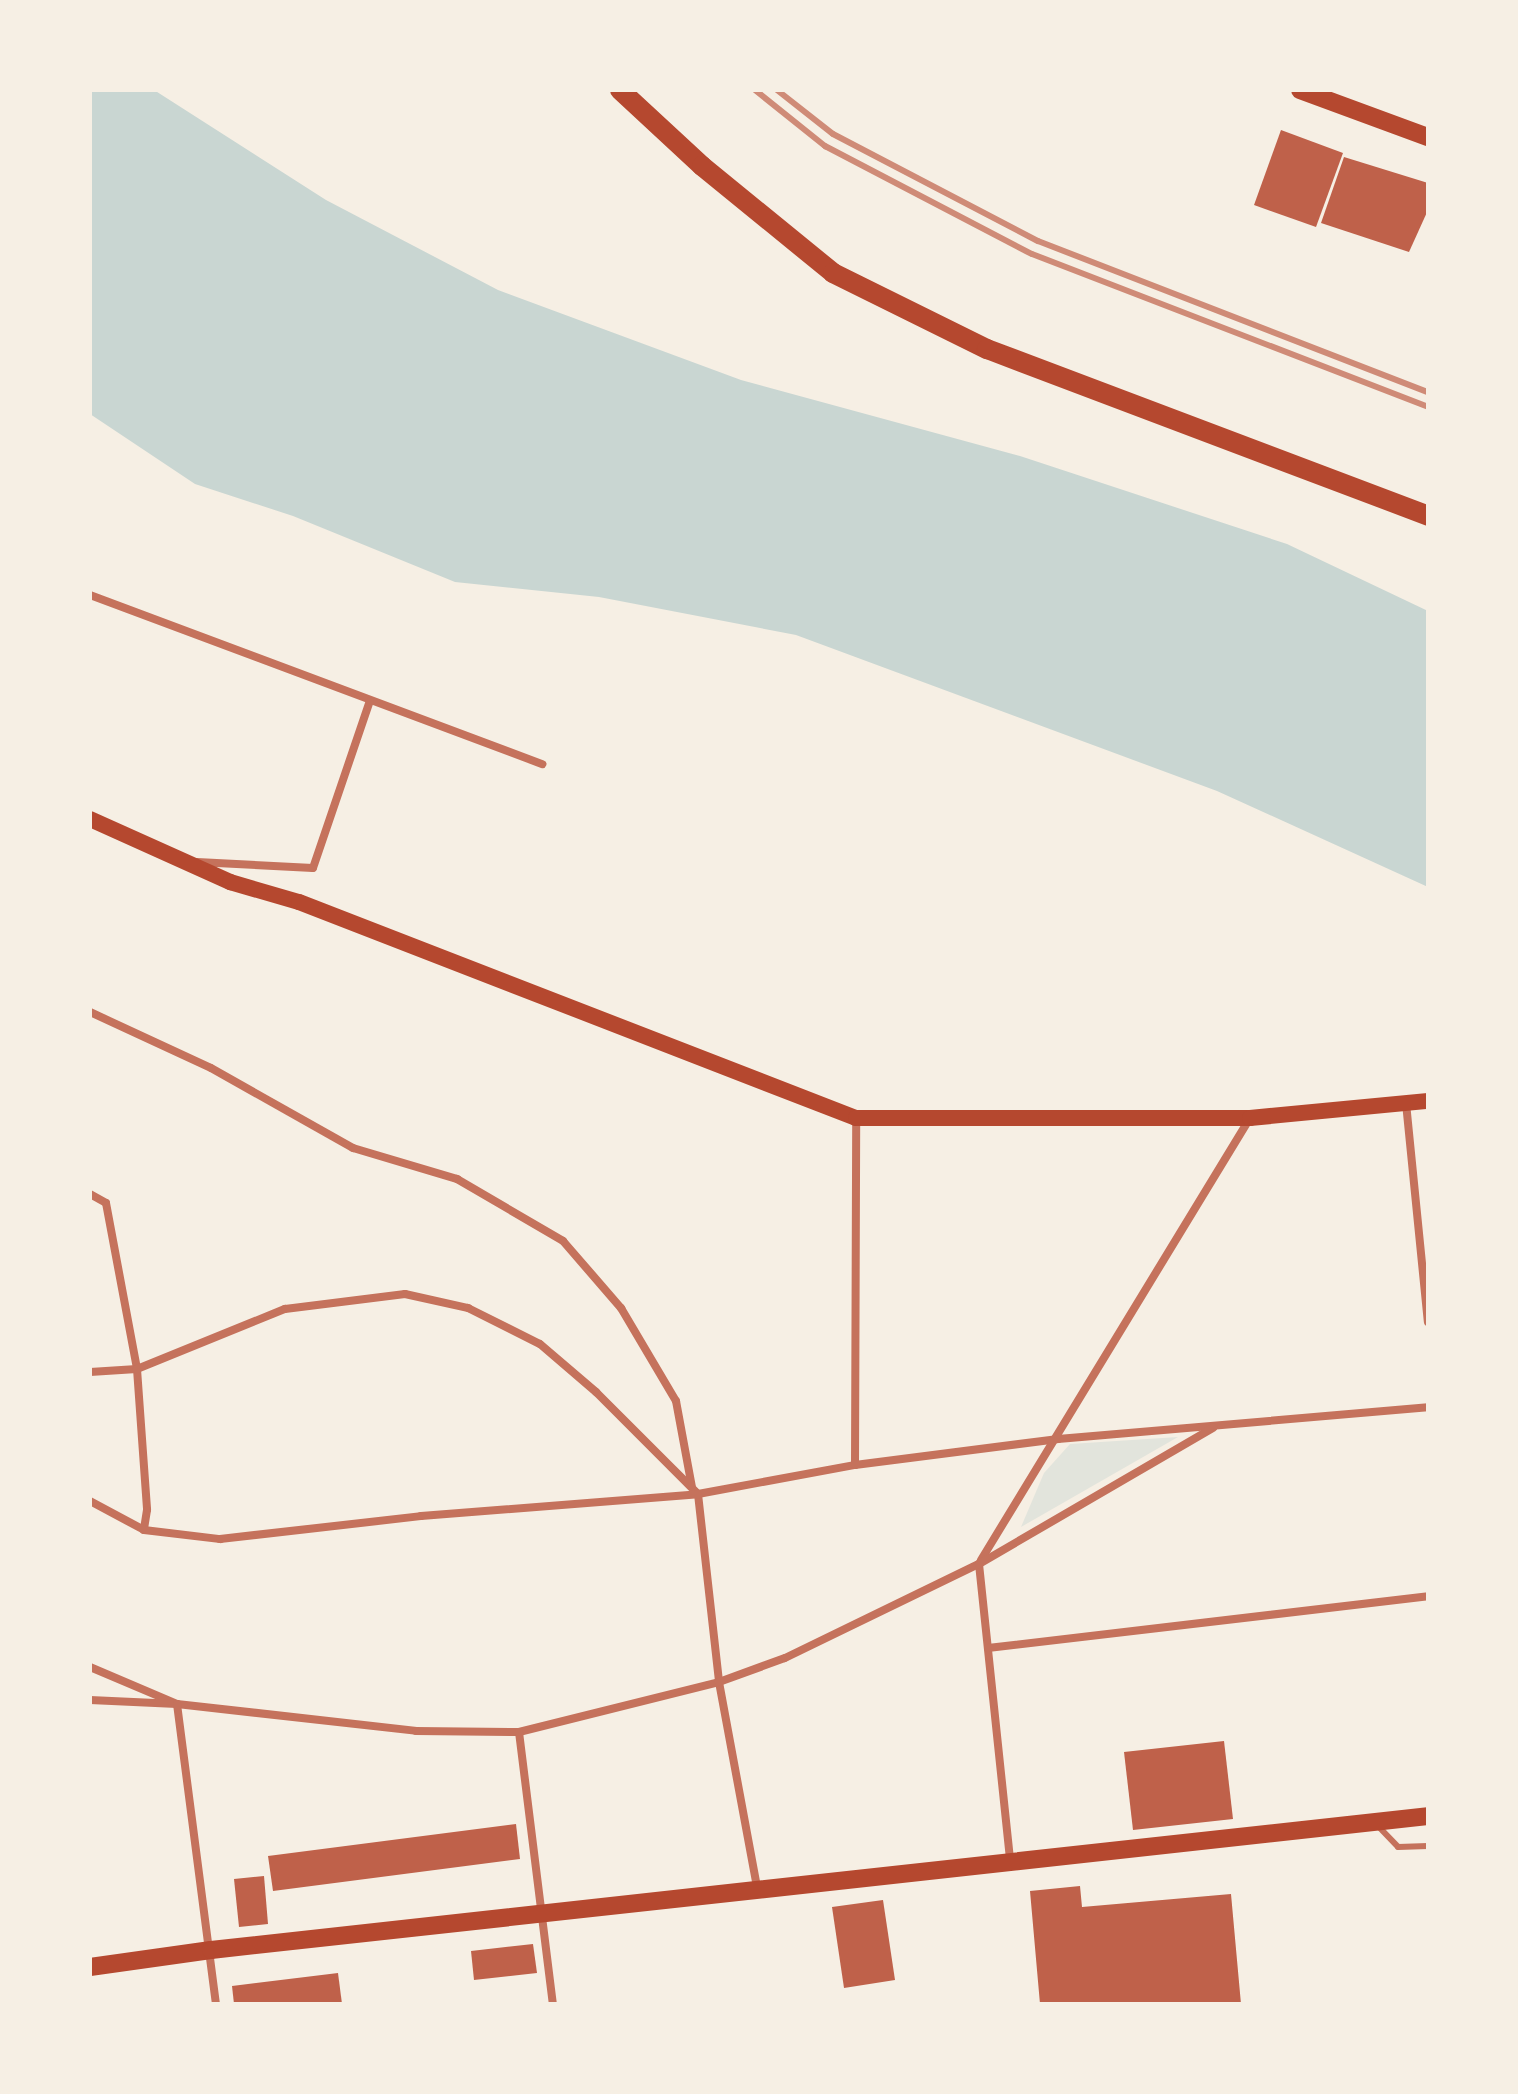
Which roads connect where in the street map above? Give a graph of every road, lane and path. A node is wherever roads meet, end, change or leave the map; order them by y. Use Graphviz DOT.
graph roads {
  1 [pos="620,90"];
  2 [pos="1300,90"];
  3 [pos="1428,137"];
  4 [pos="1428,516"];
  5 [pos="90,595"];
  6 [pos="370,701"];
  7 [pos="542,764"];
  8 [pos="90,819"];
  9 [pos="180,861"];
  10 [pos="90,1012"];
  11 [pos="1428,1101"];
  12 [pos="1406,1103"];
  13 [pos="856,1118"];
  14 [pos="1250,1118"];
  15 [pos="90,1194"];
  16 [pos="1428,1322"];
  17 [pos="137,1369"];
  18 [pos="90,1372"];
  19 [pos="1428,1407"];
  20 [pos="1217,1426"];
  21 [pos="1058,1439"];
  22 [pos="855,1465"];
  23 [pos="695,1490"];
  24 [pos="90,1501"];
  25 [pos="144,1530"];
  26 [pos="979,1564"];
  27 [pos="1428,1596"];
  28 [pos="988,1648"];
  29 [pos="90,1667"];
  30 [pos="719,1682"];
  31 [pos="90,1700"];
  32 [pos="177,1704"];
  33 [pos="519,1732"];
  34 [pos="1428,1816"];
  35 [pos="1376,1823"];
  36 [pos="1428,1846"];
  37 [pos="1010,1860"];
  38 [pos="757,1889"];
  39 [pos="541,1913"];
  40 [pos="211,1950"];
  41 [pos="90,1967"];
  42 [pos="216,2004"];
  43 [pos="553,2004"];
  1 -- 4 [label="highway"];
  2 -- 3 [label="main road"];
  5 -- 6 [label="street"];
  6 -- 7 [label="street"];
  6 -- 9 [label="street"];
  8 -- 9 [label="main road"];
  9 -- 13 [label="main road"];
  10 -- 23 [label="street"];
  11 -- 12 [label="main road"];
  12 -- 14 [label="main road"];
  12 -- 16 [label="street"];
  13 -- 14 [label="main road"];
  13 -- 22 [label="street"];
  14 -- 21 [label="street"];
  15 -- 17 [label="street"];
  17 -- 18 [label="street"];
  17 -- 23 [label="street"];
  17 -- 25 [label="street"];
  19 -- 20 [label="street"];
  20 -- 21 [label="street"];
  20 -- 26 [label="street"];
  21 -- 22 [label="street"];
  21 -- 26 [label="street"];
  22 -- 23 [label="street"];
  23 -- 25 [label="street"];
  23 -- 30 [label="street"];
  24 -- 25 [label="street"];
  26 -- 28 [label="street"];
  26 -- 30 [label="street"];
  27 -- 28 [label="street"];
  28 -- 37 [label="street"];
  29 -- 32 [label="street"];
  30 -- 33 [label="street"];
  30 -- 38 [label="street"];
  31 -- 32 [label="street"];
  32 -- 33 [label="street"];
  32 -- 40 [label="street"];
  33 -- 39 [label="street"];
  34 -- 35 [label="main road"];
  35 -- 36 [label="lane"];
  35 -- 37 [label="main road"];
  37 -- 38 [label="main road"];
  38 -- 39 [label="main road"];
  39 -- 40 [label="main road"];
  39 -- 43 [label="street"];
  40 -- 41 [label="main road"];
  40 -- 42 [label="street"];
}
